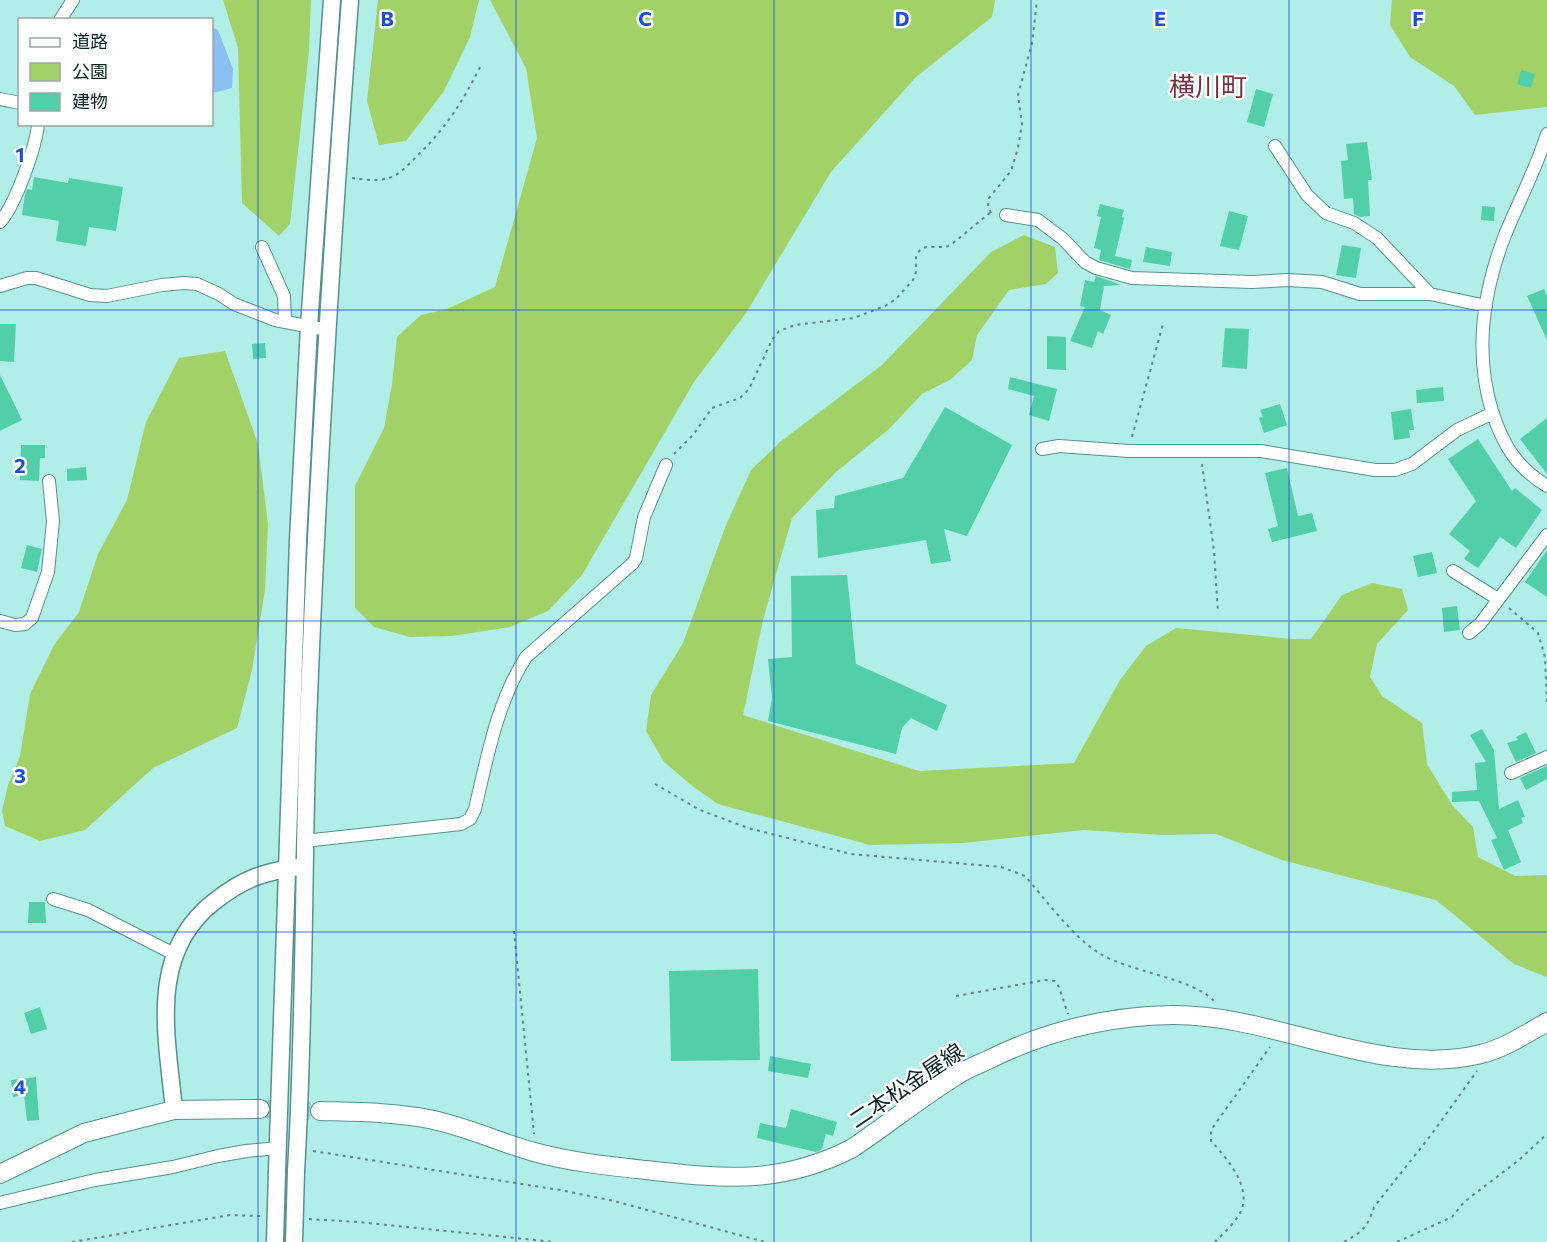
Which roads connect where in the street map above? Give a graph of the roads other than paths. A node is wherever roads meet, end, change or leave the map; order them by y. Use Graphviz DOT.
graph roads {
  1 [pos="73,0"];
  2 [pos="332,0"];
  3 [pos="350,0"];
  4 [pos="61,18"];
  5 [pos="0,99"];
  6 [pos="18,103"];
  7 [pos="38,126"];
  8 [pos="1547,134"];
  9 [pos="1275,146"];
  10 [pos="1543,159"];
  11 [pos="1006,215"];
  12 [pos="0,222"];
  13 [pos="262,247"];
  14 [pos="0,286"];
  15 [pos="1430,294"];
  16 [pos="1486,306"];
  17 [pos="285,322"];
  18 [pos="309,326"];
  19 [pos="328,330"];
  20 [pos="1493,413"];
  21 [pos="1042,448"];
  22 [pos="666,465"];
  23 [pos="49,482"];
  24 [pos="1547,486"];
  25 [pos="1547,535"];
  26 [pos="1453,571"];
  27 [pos="1498,599"];
  28 [pos="0,621"];
  29 [pos="1469,633"];
  30 [pos="1547,757"];
  31 [pos="1511,773"];
  32 [pos="304,841"];
  33 [pos="296,867"];
  34 [pos="53,899"];
  35 [pos="174,954"];
  36 [pos="1547,1022"];
  37 [pos="260,1109"];
  38 [pos="174,1110"];
  39 [pos="320,1111"];
  40 [pos="278,1148"];
  41 [pos="0,1174"];
  42 [pos="0,1203"];
  43 [pos="275,1242"];
  44 [pos="294,1242"];
  1 -- 4 [label="street"];
  2 -- 18 [label="street"];
  3 -- 19 [label="street"];
  5 -- 6 [label="street"];
  7 -- 12 [label="street"];
  8 -- 10 [label="street"];
  9 -- 15 [label="street"];
  10 -- 16 [label="street"];
  11 -- 15 [label="street"];
  13 -- 17 [label="street"];
  14 -- 17 [label="street"];
  15 -- 16 [label="street"];
  16 -- 20 [label="street"];
  17 -- 18 [label="street"];
  18 -- 19 [label="street"];
  18 -- 33 [label="street"];
  19 -- 32 [label="street"];
  20 -- 21 [label="street"];
  20 -- 24 [label="street"];
  22 -- 32 [label="street"];
  23 -- 28 [label="street"];
  25 -- 27 [label="street"];
  26 -- 27 [label="street"];
  27 -- 29 [label="street"];
  30 -- 31 [label="street"];
  32 -- 33 [label="street"];
  33 -- 35 [label="street"];
  33 -- 40 [label="street"];
  33 -- 44 [label="street, bridge"];
  34 -- 35 [label="street"];
  35 -- 38 [label="street"];
  36 -- 39 [label="main road, 二本松金屋線"];
  37 -- 38 [label="main road"];
  38 -- 41 [label="main road"];
  40 -- 42 [label="street"];
  40 -- 43 [label="street, bridge"];
}
